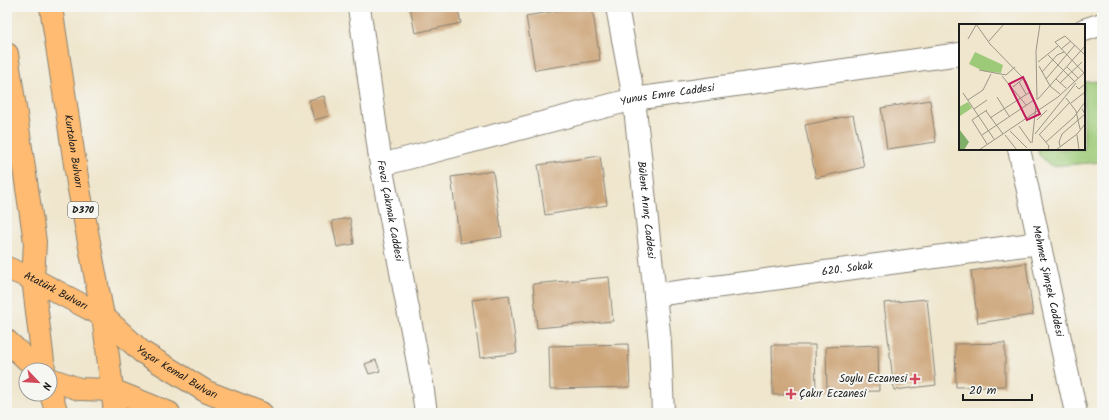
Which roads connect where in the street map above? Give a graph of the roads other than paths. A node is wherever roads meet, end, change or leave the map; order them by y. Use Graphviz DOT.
graph roads {
  1 [pos="51,7"];
  2 [pos="359,7"];
  3 [pos="617,7"];
  4 [pos="1102,24"];
  5 [pos="1085,30"];
  6 [pos="7,54"];
  7 [pos="959,54"];
  8 [pos="634,99"];
  9 [pos="1019,150"];
  10 [pos="381,165"];
  11 [pos="1039,242"];
  12 [pos="7,268"];
  13 [pos="33,278"];
  14 [pos="655,295"];
  15 [pos="103,316"];
  16 [pos="7,341"];
  17 [pos="29,362"];
  18 [pos="43,362"];
  19 [pos="58,382"];
  20 [pos="112,390"];
  21 [pos="53,402"];
  22 [pos="57,413"];
  23 [pos="115,413"];
  24 [pos="169,413"];
  25 [pos="261,413"];
  26 [pos="426,413"];
  27 [pos="663,413"];
  28 [pos="1076,413"];
  1 -- 15 [label="main road, Kurtalan Bulvarı / D370"];
  2 -- 10 [label="street, Fevzi Çakmak Caddesi"];
  3 -- 8 [label="street, Bülent Arınç Caddesi"];
  4 -- 5 [label="street"];
  6 -- 13 [label="main road"];
  7 -- 8 [label="street, Yunus Emre Caddesi"];
  8 -- 10 [label="street, Yunus Emre Caddesi"];
  8 -- 14 [label="street, Bülent Arınç Caddesi"];
  9 -- 11 [label="street, Mehmet Şimşek Caddesi"];
  10 -- 26 [label="street, Fevzi Çakmak Caddesi"];
  11 -- 14 [label="street, 620. Sokak"];
  11 -- 28 [label="street, Mehmet Şimşek Caddesi"];
  12 -- 13 [label="main road, Atatürk Bulvarı"];
  13 -- 15 [label="main road, Atatürk Bulvarı"];
  13 -- 18 [label="main road"];
  14 -- 27 [label="street, Bülent Arınç Caddesi"];
  15 -- 20 [label="main road, Kurtalan Bulvarı / D370"];
  15 -- 25 [label="main road, Yaşar Kemal Bulvarı"];
  16 -- 17 [label="main road"];
  19 -- 20 [label="main road"];
  20 -- 23 [label="main road, Kurtalan Bulvarı / D370"];
  20 -- 24 [label="main road"];
  21 -- 22 [label="main road"];
}
